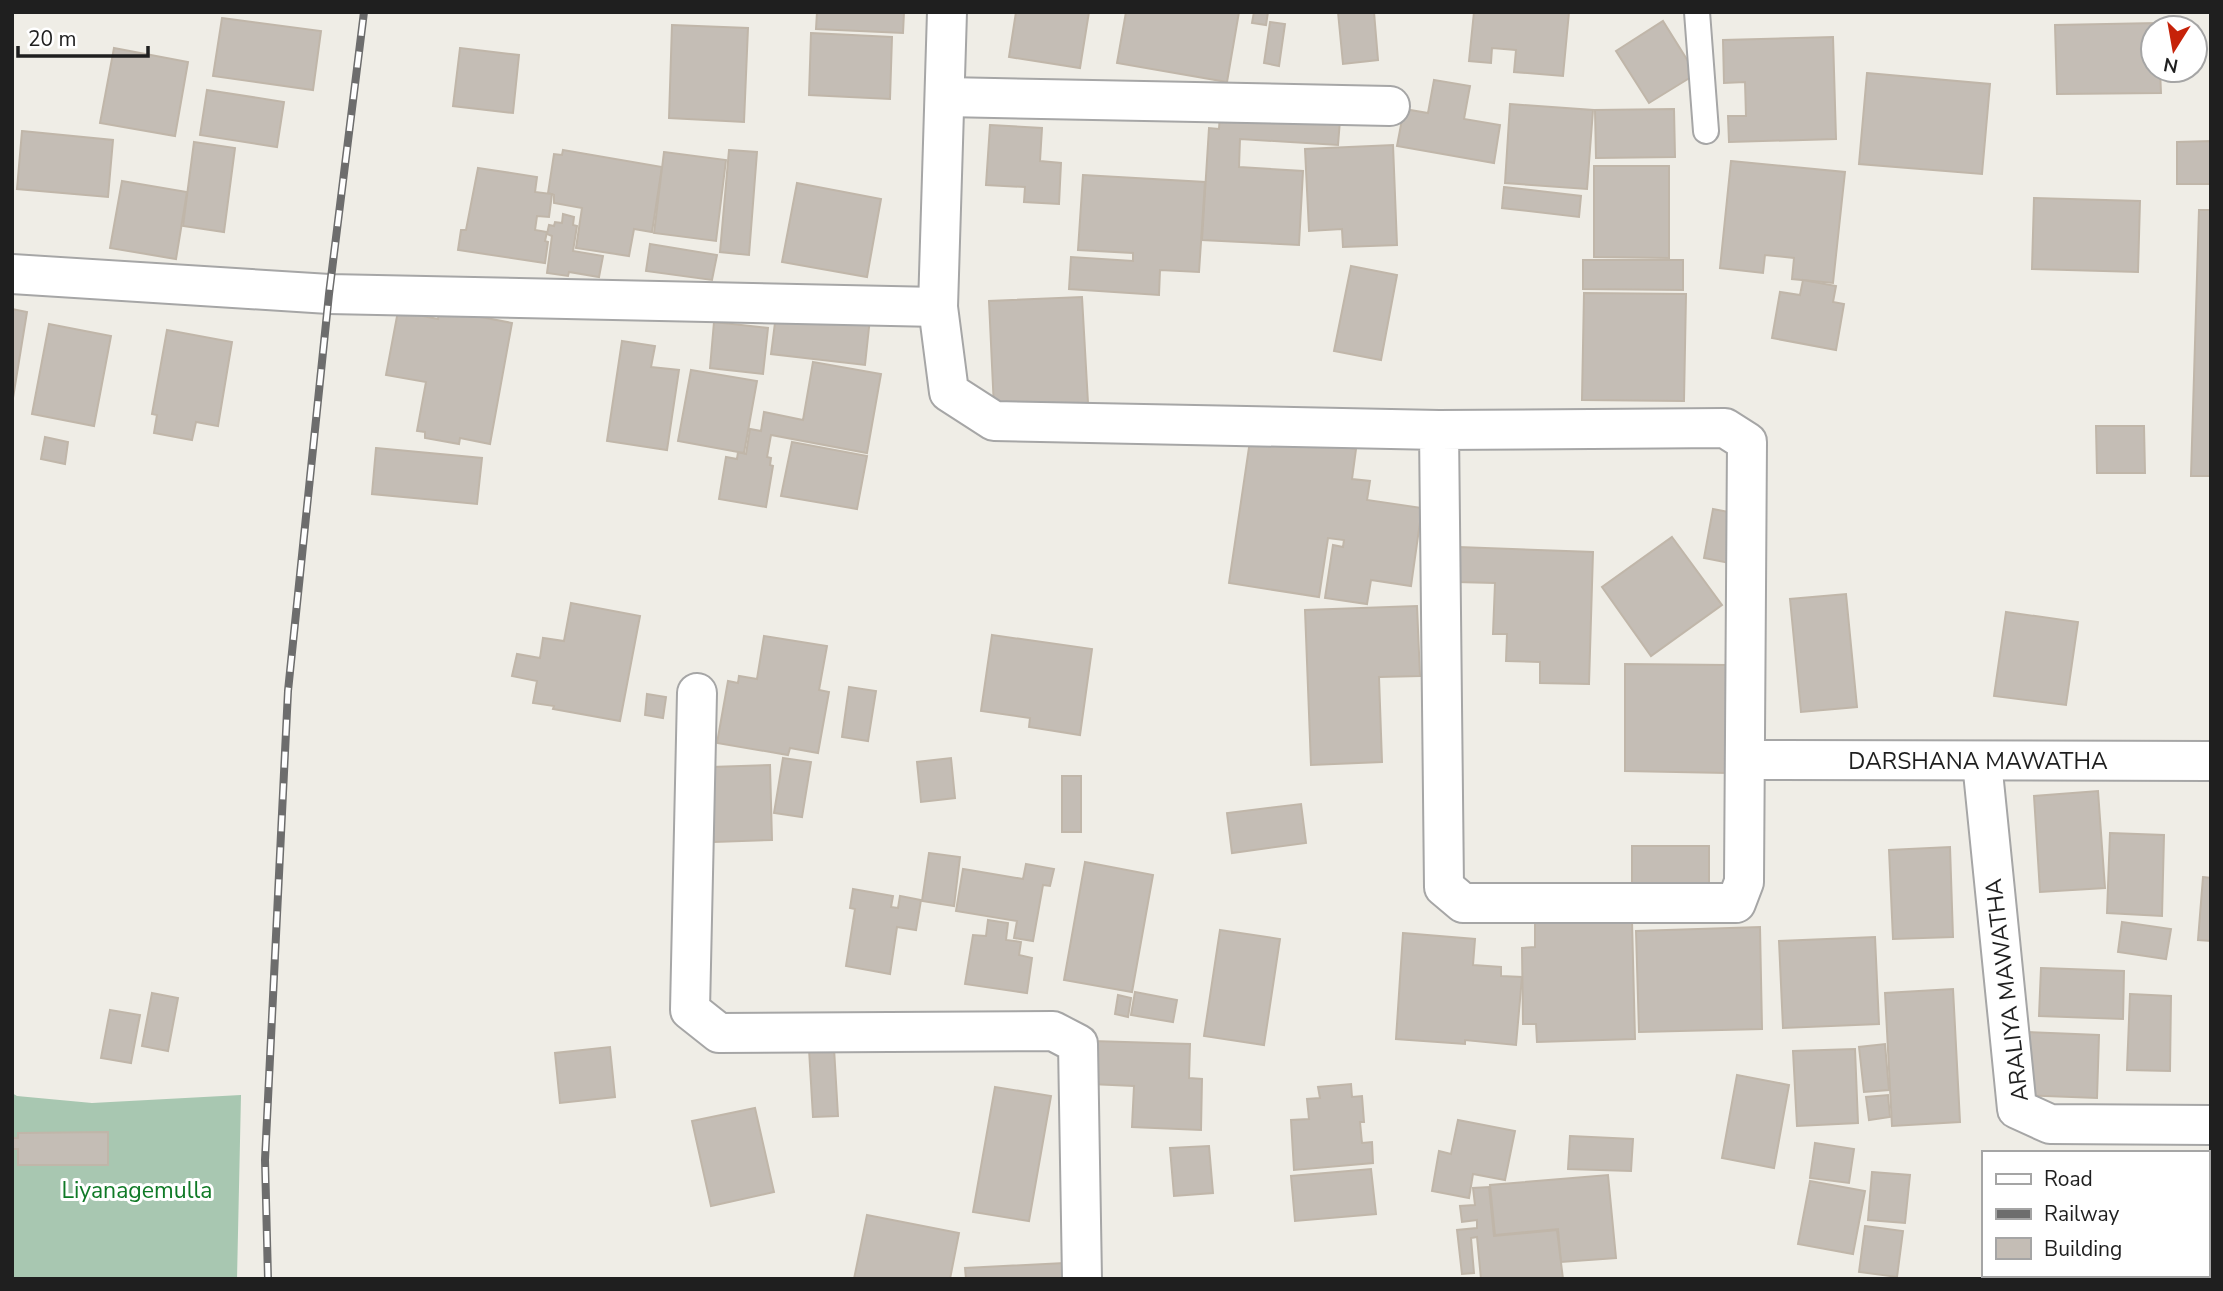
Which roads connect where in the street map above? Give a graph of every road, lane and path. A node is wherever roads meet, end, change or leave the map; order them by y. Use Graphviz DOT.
graph roads {
  1 [pos="947,12"];
  2 [pos="1697,12"];
  3 [pos="946,97"];
  4 [pos="1390,106"];
  5 [pos="1706,131"];
  6 [pos="12,274"];
  7 [pos="938,307"];
  8 [pos="1439,430"];
  9 [pos="697,693"];
  10 [pos="1745,760"];
  11 [pos="2211,761"];
  12 [pos="1982,762"];
  13 [pos="2211,1125"];
  14 [pos="1082,1279"];
  1 -- 3 [label="street"];
  2 -- 5 [label="lane"];
  3 -- 4 [label="street"];
  3 -- 7 [label="street"];
  6 -- 7 [label="street"];
  7 -- 8 [label="street"];
  8 -- 10 [label="street"];
  8 -- 10 [label="street"];
  9 -- 14 [label="street"];
  10 -- 12 [label="street, DARSHANA MAWATHA"];
  11 -- 12 [label="street, DARSHANA MAWATHA"];
  12 -- 13 [label="street, ARALIYA MAWATHA"];
}
